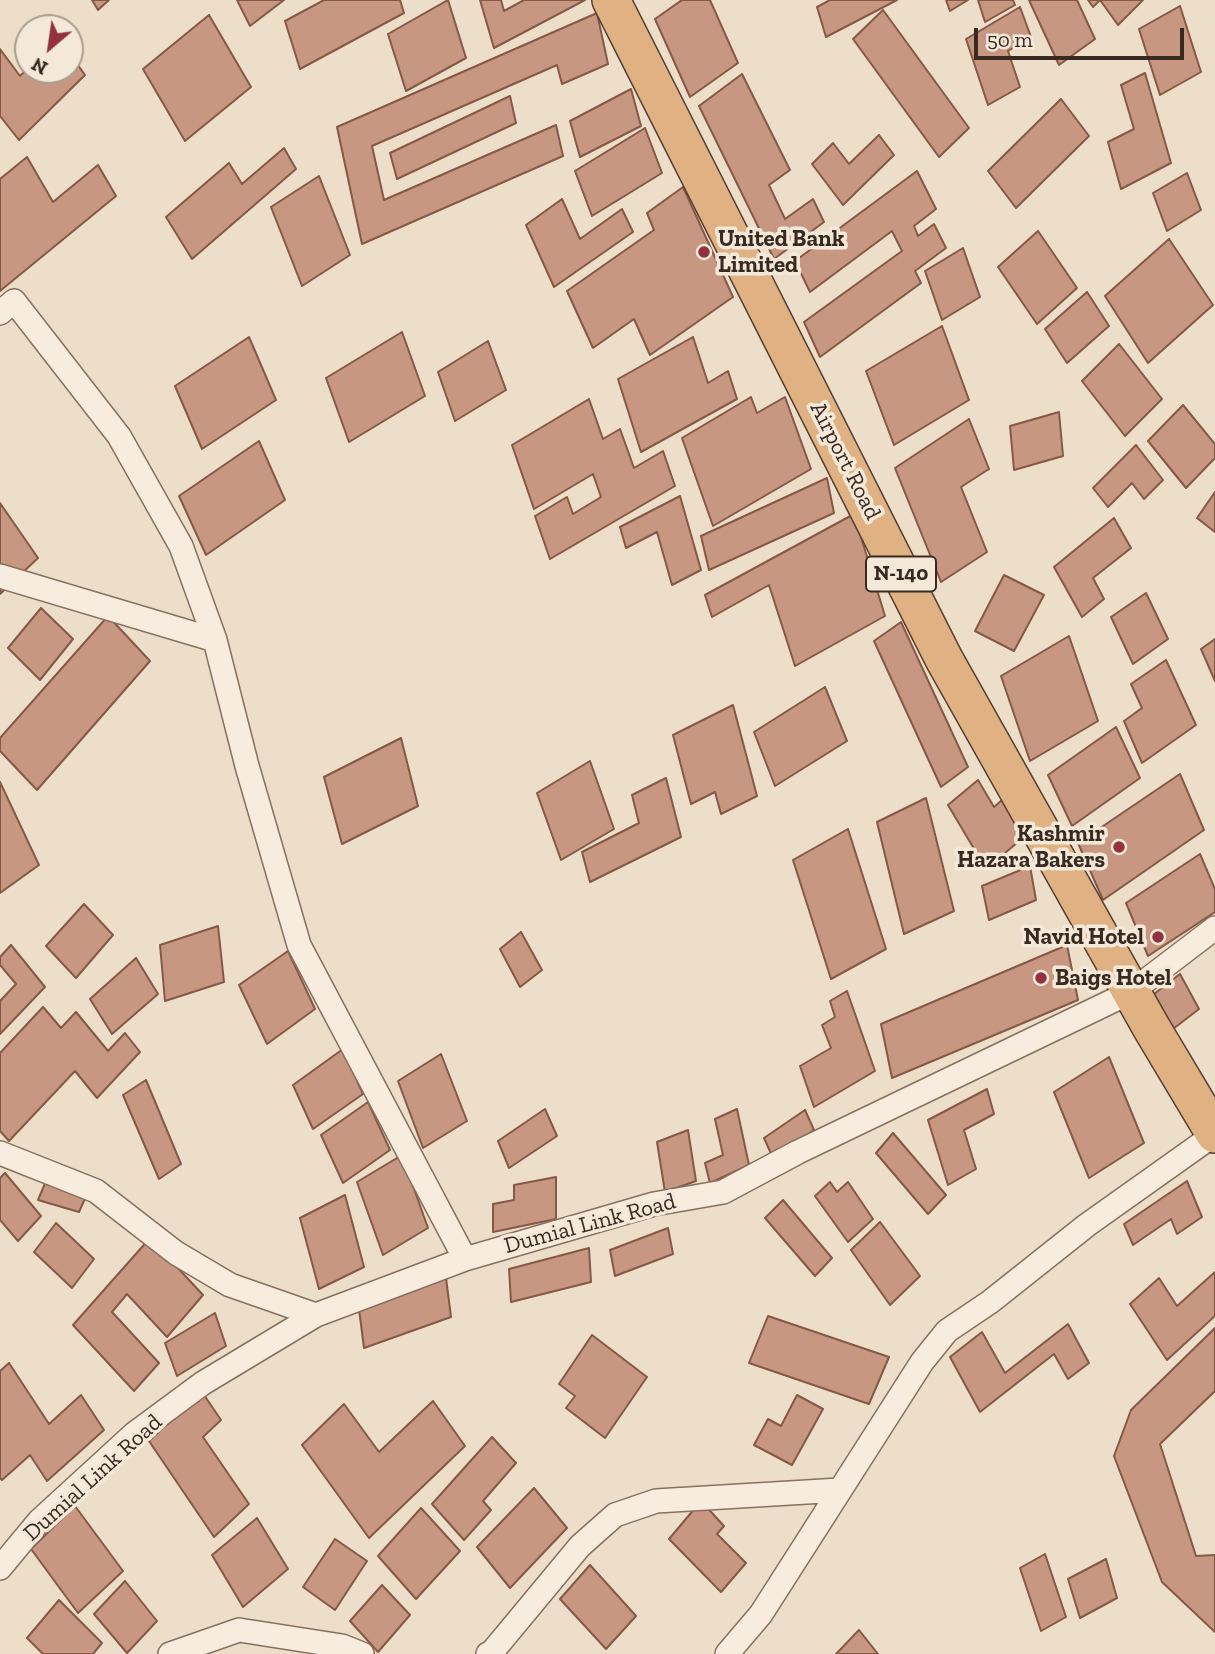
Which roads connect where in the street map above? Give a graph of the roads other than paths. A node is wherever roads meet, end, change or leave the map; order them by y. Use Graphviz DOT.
graph roads {
  1 [pos="611,0"];
  2 [pos="0,313"];
  3 [pos="0,576"];
  4 [pos="215,640"];
  5 [pos="1215,928"];
  6 [pos="1131,992"];
  7 [pos="1215,1134"];
  8 [pos="0,1153"];
  9 [pos="465,1259"];
  10 [pos="316,1315"];
  11 [pos="840,1490"];
  12 [pos="0,1568"];
  13 [pos="170,1654"];
  14 [pos="362,1654"];
  15 [pos="488,1654"];
  16 [pos="727,1654"];
  1 -- 6 [label="highway, Airport Road / N-140"];
  2 -- 4 [label="street"];
  3 -- 4 [label="street"];
  4 -- 9 [label="street"];
  5 -- 6 [label="street, Dumial Link Road"];
  6 -- 7 [label="highway, Airport Road / N-140"];
  6 -- 9 [label="street, Dumial Link Road"];
  7 -- 11 [label="street"];
  8 -- 10 [label="street"];
  9 -- 10 [label="street, Dumial Link Road"];
  10 -- 12 [label="street, Dumial Link Road"];
  11 -- 15 [label="street"];
  11 -- 16 [label="street"];
  13 -- 14 [label="street"];
}
